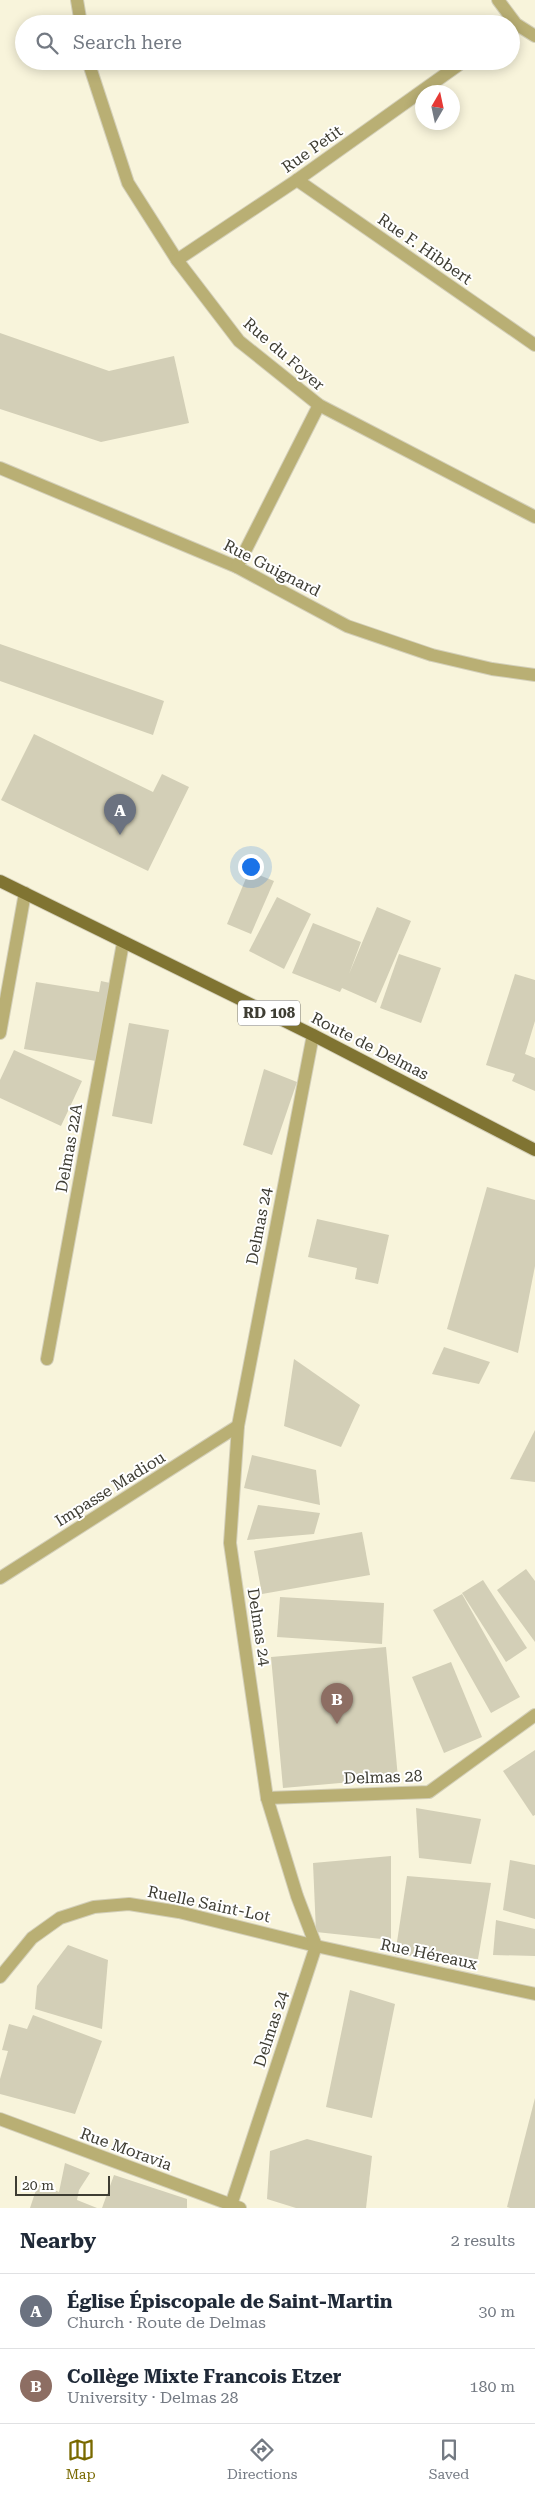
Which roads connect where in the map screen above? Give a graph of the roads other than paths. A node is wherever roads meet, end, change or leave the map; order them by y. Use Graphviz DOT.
graph roads {
  1 [pos="77,0"];
  2 [pos="498,0"];
  3 [pos="80,15"];
  4 [pos="507,15"];
  5 [pos="520,29"];
  6 [pos="535,36"];
  7 [pos="91,70"];
  8 [pos="451,70"];
  9 [pos="297,180"];
  10 [pos="177,260"];
  11 [pos="535,346"];
  12 [pos="319,406"];
  13 [pos="0,468"];
  14 [pos="535,517"];
  15 [pos="237,567"];
  16 [pos="535,675"];
  17 [pos="0,881"];
  18 [pos="25,893"];
  19 [pos="123,943"];
  20 [pos="0,1033"];
  21 [pos="313,1035"];
  22 [pos="535,1150"];
  23 [pos="47,1359"];
  24 [pos="238,1426"];
  25 [pos="0,1578"];
  26 [pos="535,1715"];
  27 [pos="267,1798"];
  28 [pos="316,1946"];
  29 [pos="0,1977"];
  30 [pos="535,1994"];
  31 [pos="0,2119"];
  32 [pos="234,2207"];
  1 -- 3 [label="street"];
  2 -- 4 [label="street"];
  5 -- 6 [label="street"];
  7 -- 10 [label="street, Rue du Foyer"];
  8 -- 9 [label="street, Rue Petit"];
  9 -- 10 [label="street, Rue Petit"];
  9 -- 11 [label="street, Rue F. Hibbert"];
  10 -- 12 [label="street, Rue du Foyer"];
  12 -- 14 [label="street, Rue du Foyer"];
  12 -- 15 [label="street"];
  13 -- 15 [label="street, Rue Guignard"];
  15 -- 16 [label="street, Rue Guignard"];
  17 -- 18 [label="main road, Route de Delmas / RD 108"];
  18 -- 19 [label="main road, Route de Delmas / RD 108"];
  18 -- 20 [label="street"];
  19 -- 21 [label="main road, Route de Delmas / RD 108"];
  19 -- 23 [label="street, Delmas 22A"];
  21 -- 22 [label="main road, Route de Delmas / RD 108"];
  21 -- 24 [label="street, Delmas 24"];
  24 -- 25 [label="street, Impasse Madiou"];
  24 -- 27 [label="street, Delmas 24"];
  26 -- 27 [label="street, Delmas 28"];
  27 -- 28 [label="street, Delmas 24"];
  28 -- 29 [label="street, Ruelle Saint-Lot"];
  28 -- 30 [label="street, Rue Héreaux"];
  28 -- 32 [label="street, Delmas 24"];
  31 -- 32 [label="street, Rue Moravia"];
}
